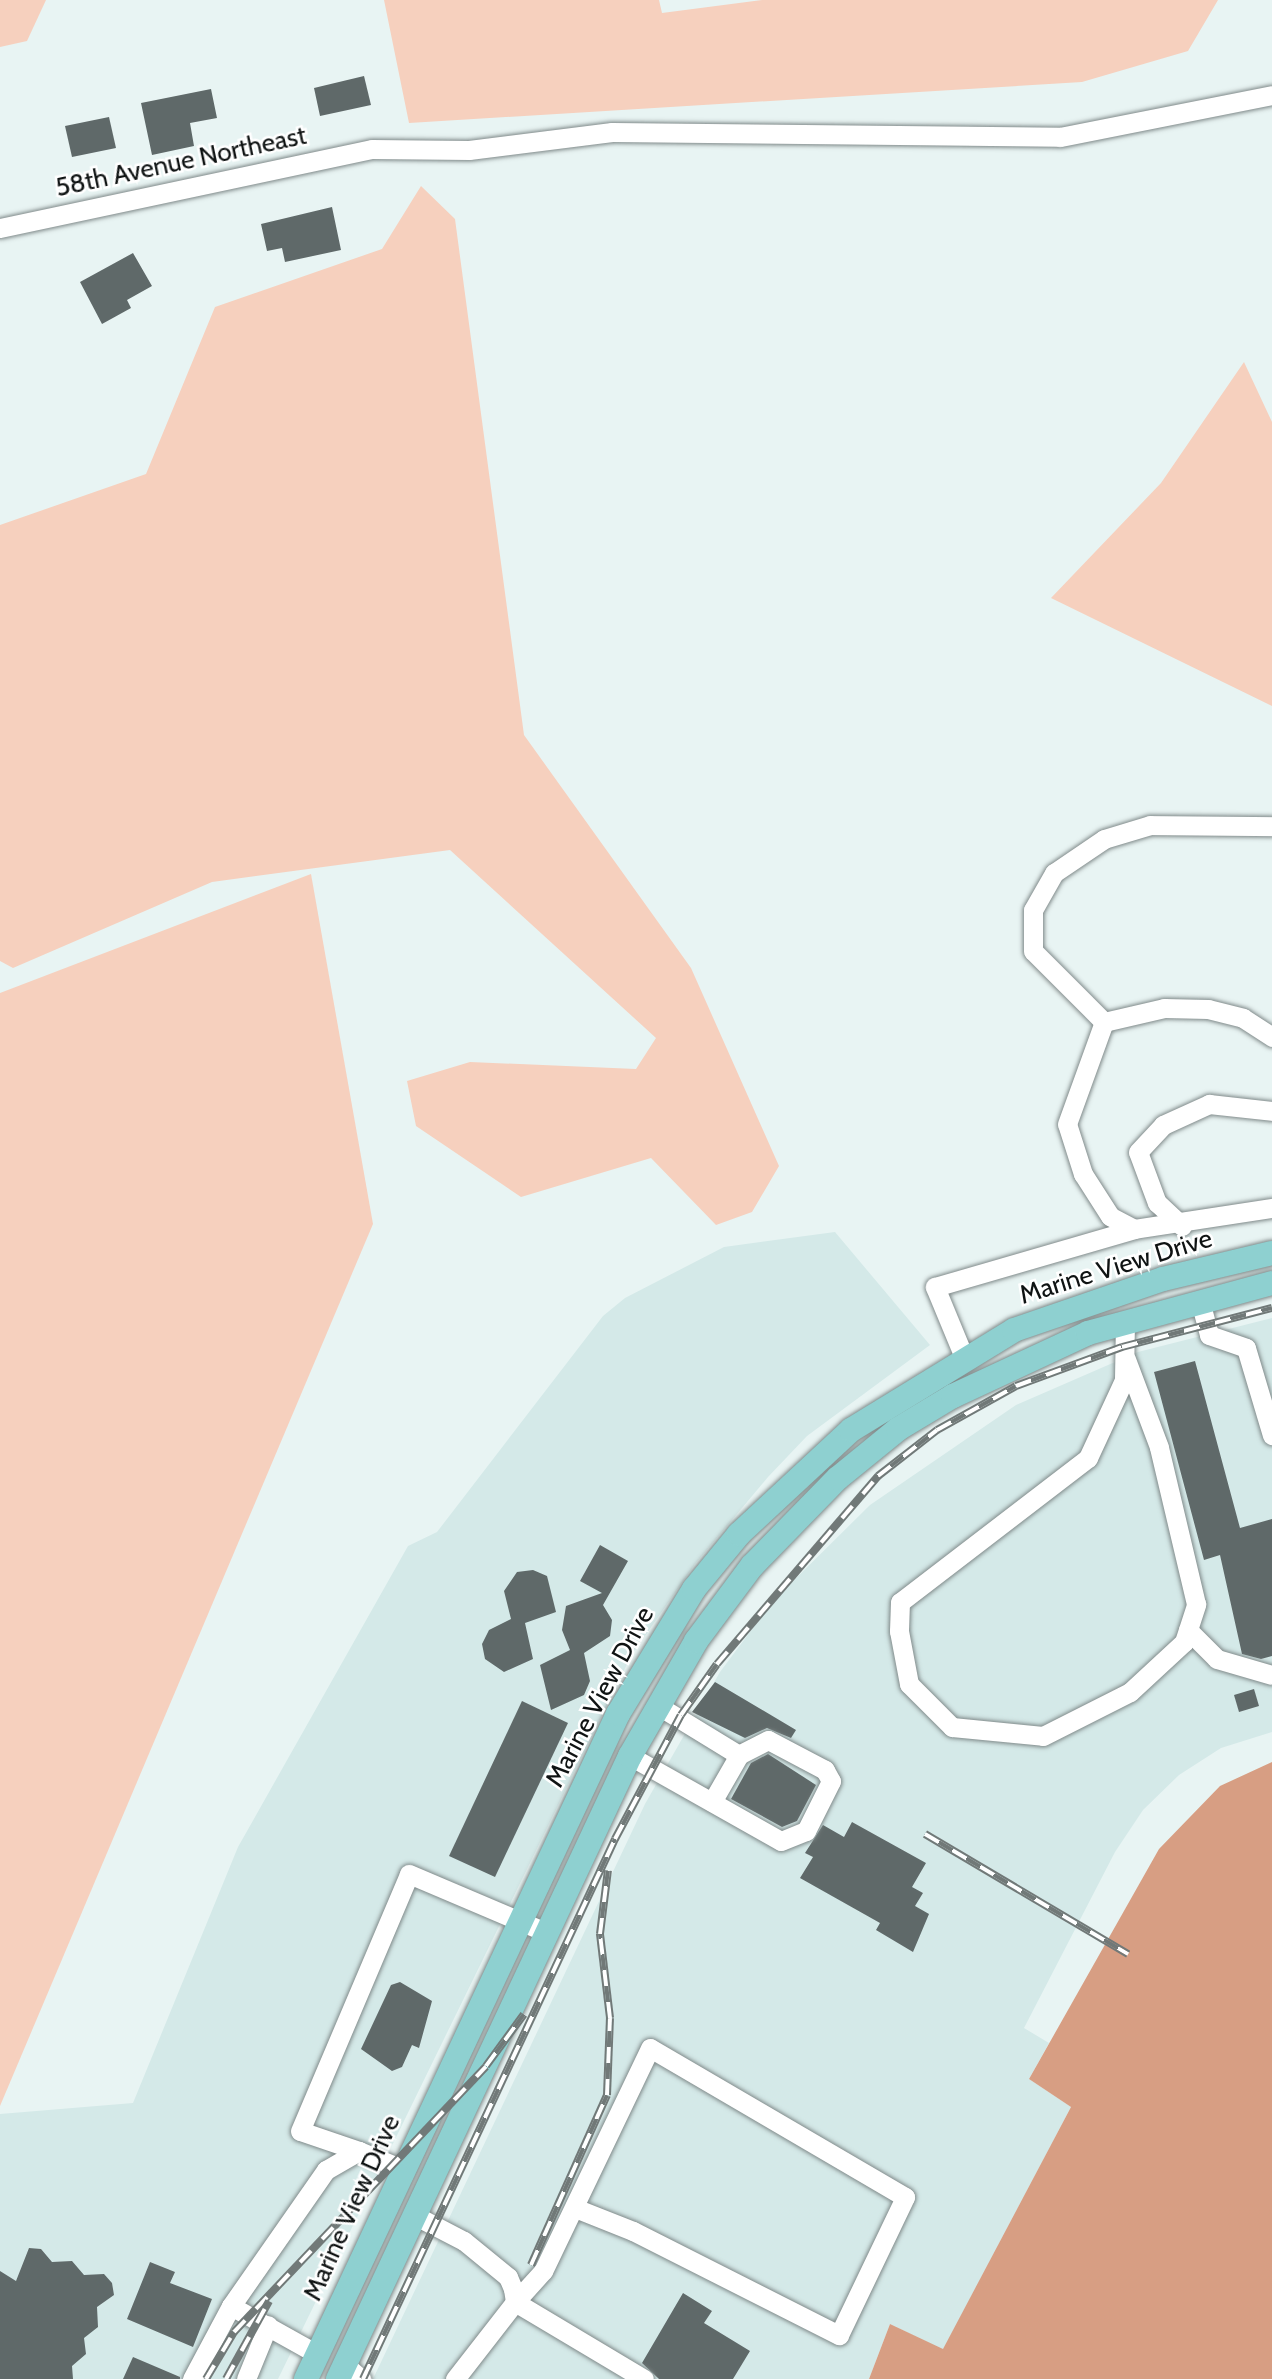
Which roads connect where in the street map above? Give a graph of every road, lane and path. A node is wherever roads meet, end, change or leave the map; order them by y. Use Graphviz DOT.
graph roads {
  1 [pos="1272,95"];
  2 [pos="0,228"];
  3 [pos="1272,826"];
  4 [pos="1104,1022"];
  5 [pos="1272,1037"];
  6 [pos="1272,1111"];
  7 [pos="1272,1208"];
  8 [pos="1182,1226"];
  9 [pos="1134,1229"];
  10 [pos="1272,1253"];
  11 [pos="1272,1283"];
  12 [pos="1200,1301"];
  13 [pos="1125,1321"];
  14 [pos="964,1357"];
  15 [pos="1126,1359"];
  16 [pos="1272,1435"];
  17 [pos="1188,1630"];
  18 [pos="1272,1675"];
  19 [pos="657,1705"];
  20 [pos="739,1755"];
  21 [pos="631,1756"];
  22 [pos="712,1802"];
  23 [pos="521,1921"];
  24 [pos="548,1933"];
  25 [pos="359,2151"];
  26 [pos="402,2169"];
  27 [pos="575,2208"];
  28 [pos="414,2216"];
  29 [pos="515,2302"];
  30 [pos="231,2306"];
  31 [pos="268,2325"];
  32 [pos="317,2354"];
  33 [pos="348,2374"];
  34 [pos="192,2379"];
  35 [pos="246,2379"];
  36 [pos="306,2379"];
  37 [pos="455,2379"];
  38 [pos="644,2379"];
  1 -- 2 [label="street, 58th Avenue Northeast"];
  3 -- 4 [label="street"];
  4 -- 5 [label="street"];
  4 -- 9 [label="street"];
  6 -- 8 [label="street"];
  7 -- 8 [label="street"];
  8 -- 9 [label="street"];
  9 -- 14 [label="street"];
  10 -- 14 [label="main road, Marine View Drive"];
  11 -- 12 [label="main road, Marine View Drive"];
  12 -- 13 [label="main road, Marine View Drive"];
  12 -- 16 [label="street"];
  13 -- 15 [label="street"];
  13 -- 19 [label="main road, Marine View Drive"];
  14 -- 23 [label="main road, Marine View Drive"];
  15 -- 17 [label="street"];
  15 -- 17 [label="street"];
  17 -- 18 [label="street"];
  19 -- 20 [label="street"];
  19 -- 21 [label="main road, Marine View Drive"];
  20 -- 22 [label="street"];
  20 -- 22 [label="street"];
  21 -- 22 [label="street"];
  21 -- 24 [label="main road, Marine View Drive"];
  23 -- 24 [label="street"];
  23 -- 25 [label="street"];
  23 -- 26 [label="main road, Marine View Drive"];
  24 -- 28 [label="main road, Marine View Drive"];
  25 -- 26 [label="street"];
  25 -- 30 [label="street"];
  26 -- 32 [label="main road, Marine View Drive"];
  27 -- 27 [label="street"];
  27 -- 29 [label="street"];
  28 -- 29 [label="street"];
  28 -- 33 [label="main road, Marine View Drive"];
  29 -- 37 [label="street"];
  29 -- 38 [label="street"];
  30 -- 31 [label="street"];
  30 -- 34 [label="street"];
  31 -- 32 [label="street"];
  31 -- 35 [label="street"];
  32 -- 36 [label="main road, Marine View Drive"];
}
